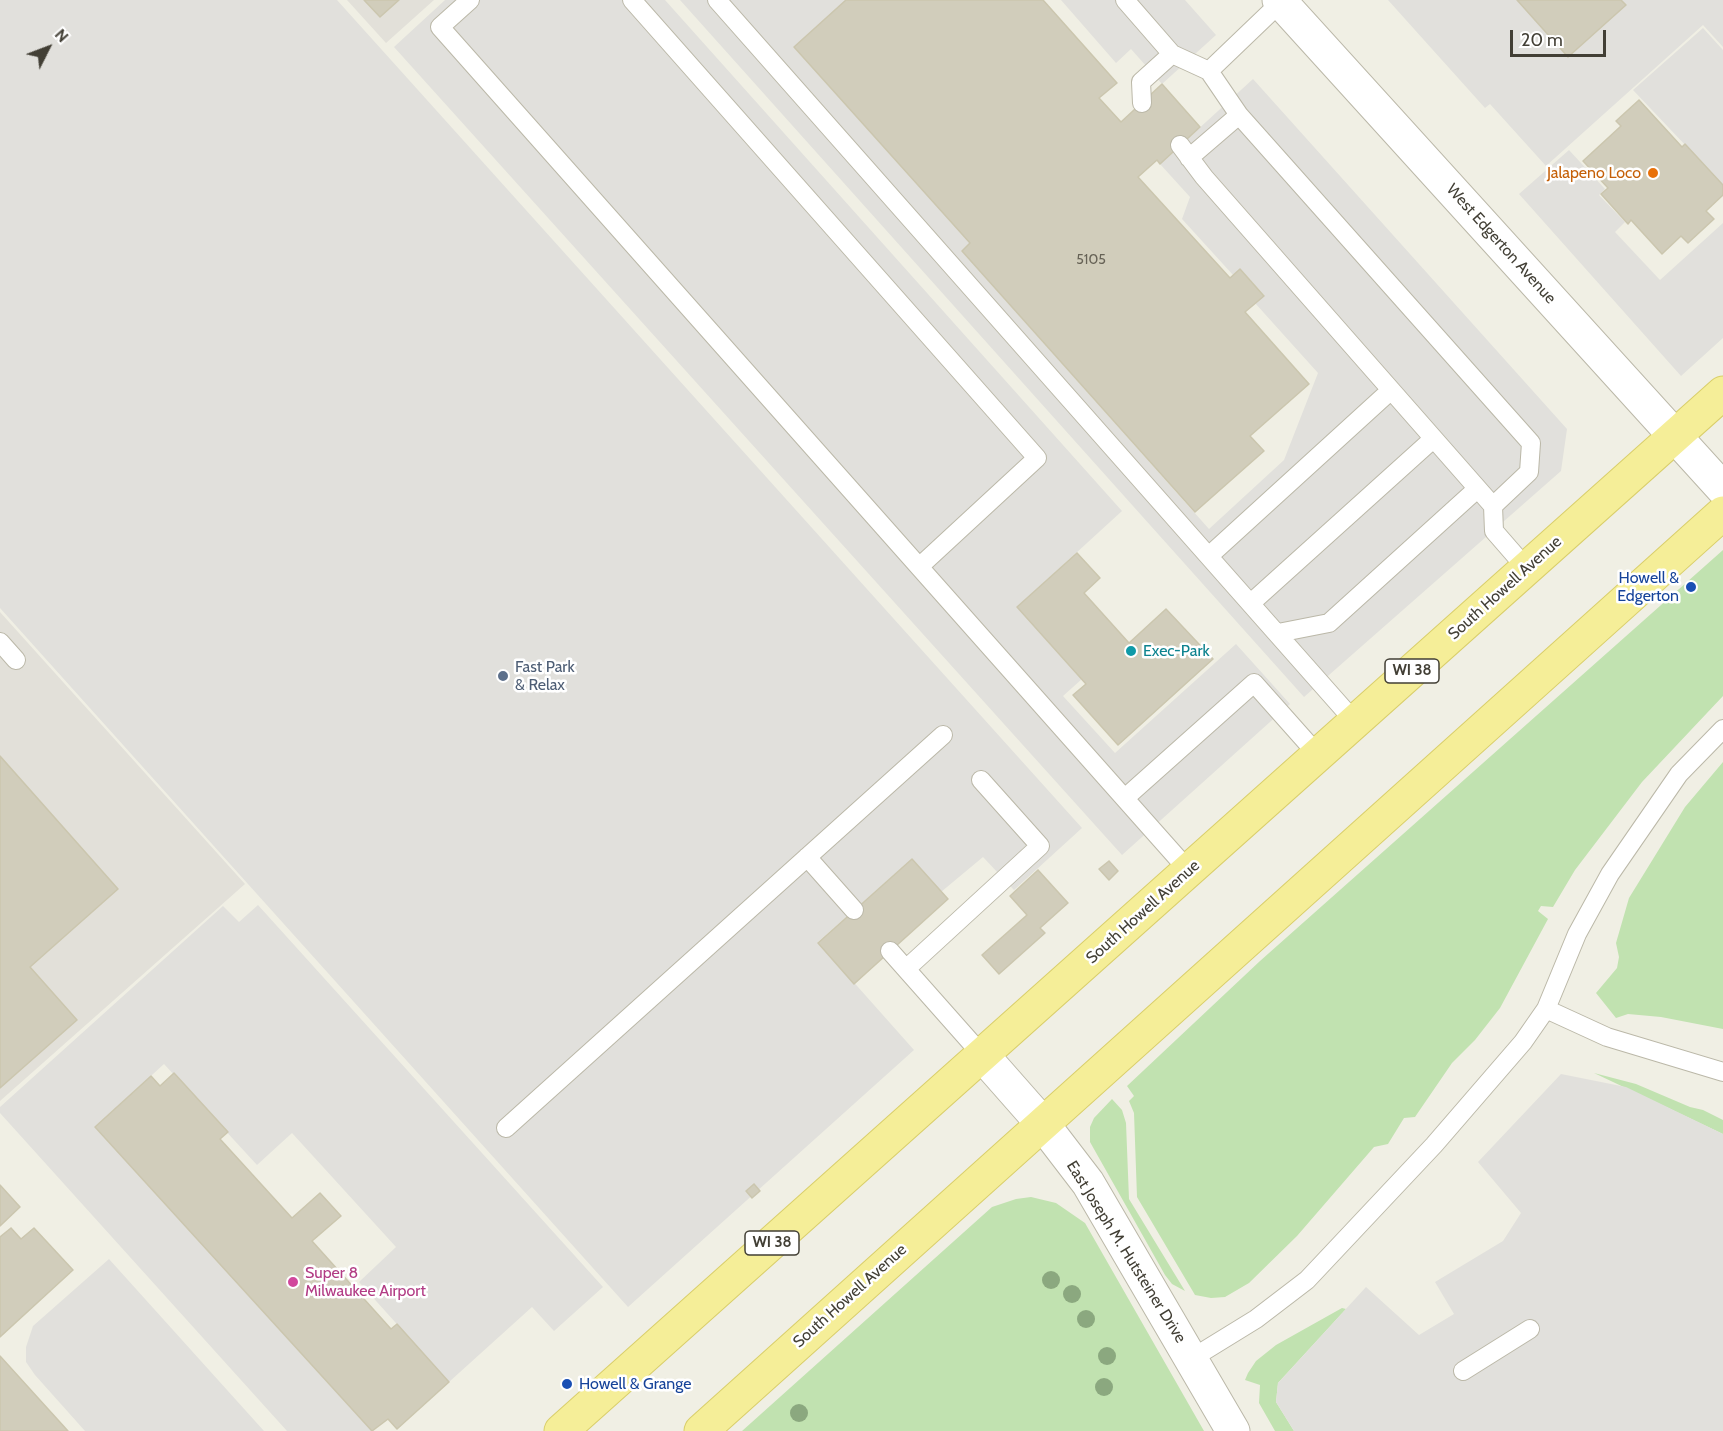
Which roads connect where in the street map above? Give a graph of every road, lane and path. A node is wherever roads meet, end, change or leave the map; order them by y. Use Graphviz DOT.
graph roads {
  1 [pos="470,0"];
  2 [pos="632,0"];
  3 [pos="717,0"];
  4 [pos="1125,0"];
  5 [pos="1280,1"];
  6 [pos="1172,54"];
  7 [pos="1209,72"];
  8 [pos="1142,103"];
  9 [pos="1239,115"];
  10 [pos="1390,390"];
  11 [pos="1723,393"];
  12 [pos="1675,436"];
  13 [pos="1433,439"];
  14 [pos="1478,489"];
  15 [pos="1723,489"];
  16 [pos="1493,506"];
  17 [pos="1723,513"];
  18 [pos="1209,555"];
  19 [pos="919,567"];
  20 [pos="1527,568"];
  21 [pos="1251,603"];
  22 [pos="1278,633"];
  23 [pos="0,642"];
  24 [pos="16,660"];
  25 [pos="1355,722"];
  26 [pos="1723,729"];
  27 [pos="943,735"];
  28 [pos="1318,755"];
  29 [pos="981,780"];
  30 [pos="1125,798"];
  31 [pos="807,858"];
  32 [pos="1189,871"];
  33 [pos="854,910"];
  34 [pos="890,951"];
  35 [pos="906,969"];
  36 [pos="1546,1010"];
  37 [pos="983,1056"];
  38 [pos="1723,1072"];
  39 [pos="1042,1124"];
  40 [pos="506,1128"];
  41 [pos="1530,1329"];
  42 [pos="1191,1359"];
  43 [pos="1463,1371"];
  44 [pos="561,1431"];
  45 [pos="701,1431"];
  46 [pos="1233,1431"];
  1 -- 19 [label="lane"];
  2 -- 19 [label="lane"];
  3 -- 18 [label="lane"];
  4 -- 6 [label="lane"];
  5 -- 7 [label="lane"];
  5 -- 12 [label="street, West Edgerton Avenue"];
  6 -- 7 [label="lane"];
  6 -- 8 [label="lane"];
  7 -- 9 [label="lane"];
  9 -- 10 [label="lane"];
  9 -- 16 [label="lane"];
  10 -- 13 [label="lane"];
  10 -- 18 [label="lane"];
  11 -- 12 [label="main road, South Howell Avenue / WI 38"];
  12 -- 15 [label="street, West Edgerton Avenue"];
  12 -- 20 [label="main road, South Howell Avenue / WI 38"];
  13 -- 14 [label="lane"];
  13 -- 21 [label="lane"];
  14 -- 16 [label="lane"];
  14 -- 22 [label="lane"];
  16 -- 20 [label="lane"];
  17 -- 39 [label="main road, South Howell Avenue"];
  18 -- 21 [label="lane"];
  19 -- 30 [label="lane"];
  20 -- 25 [label="main road, South Howell Avenue / WI 38"];
  21 -- 22 [label="lane"];
  22 -- 25 [label="lane"];
  23 -- 24 [label="lane"];
  25 -- 28 [label="main road, South Howell Avenue / WI 38"];
  26 -- 36 [label="lane"];
  27 -- 31 [label="lane"];
  28 -- 30 [label="lane"];
  28 -- 32 [label="main road, South Howell Avenue / WI 38"];
  29 -- 35 [label="lane"];
  30 -- 32 [label="lane"];
  31 -- 33 [label="lane"];
  31 -- 40 [label="lane"];
  32 -- 37 [label="main road, South Howell Avenue / WI 38"];
  34 -- 35 [label="lane"];
  35 -- 37 [label="lane"];
  36 -- 38 [label="lane"];
  36 -- 42 [label="lane"];
  37 -- 39 [label="street, East Joseph M. Hutsteiner Drive"];
  37 -- 44 [label="main road, South Howell Avenue / WI 38"];
  39 -- 42 [label="street, East Joseph M. Hutsteiner Drive"];
  39 -- 45 [label="main road, South Howell Avenue"];
  41 -- 43 [label="lane"];
  42 -- 46 [label="street, East Joseph M. Hutsteiner Drive"];
}
